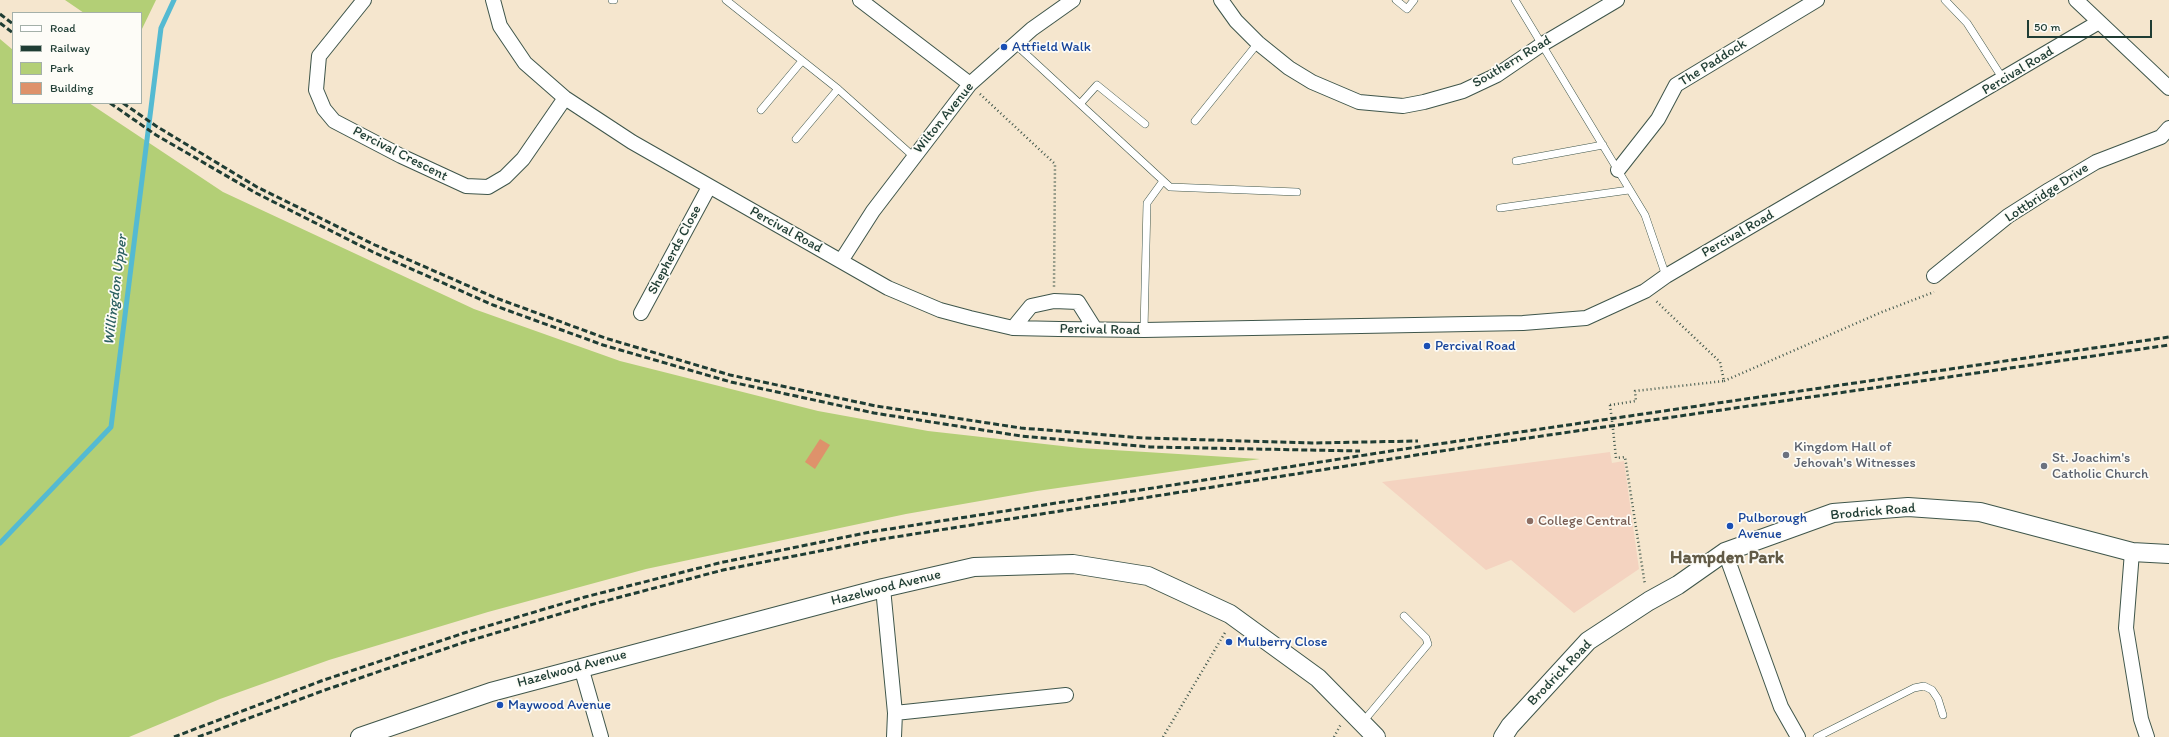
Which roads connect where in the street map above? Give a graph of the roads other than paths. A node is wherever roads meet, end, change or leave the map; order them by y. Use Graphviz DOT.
graph roads {
  1 [pos="364,0"];
  2 [pos="493,0"];
  3 [pos="726,0"];
  4 [pos="860,0"];
  5 [pos="1073,0"];
  6 [pos="1221,0"];
  7 [pos="1396,0"];
  8 [pos="1414,0"];
  9 [pos="1515,0"];
  10 [pos="1617,0"];
  11 [pos="1817,0"];
  12 [pos="1945,0"];
  13 [pos="2076,0"];
  14 [pos="875,4"];
  15 [pos="2099,22"];
  16 [pos="1258,42"];
  17 [pos="1015,44"];
  18 [pos="1541,45"];
  19 [pos="802,61"];
  20 [pos="2003,79"];
  21 [pos="970,84"];
  22 [pos="2169,88"];
  23 [pos="838,89"];
  24 [pos="565,98"];
  25 [pos="1080,104"];
  26 [pos="761,110"];
  27 [pos="1196,121"];
  28 [pos="1145,124"];
  29 [pos="2169,128"];
  30 [pos="796,139"];
  31 [pos="1603,145"];
  32 [pos="913,156"];
  33 [pos="1516,161"];
  34 [pos="1618,170"];
  35 [pos="1163,180"];
  36 [pos="709,186"];
  37 [pos="1629,190"];
  38 [pos="1296,192"];
  39 [pos="1500,208"];
  40 [pos="842,261"];
  41 [pos="1666,276"];
  42 [pos="1934,276"];
  43 [pos="641,313"];
  44 [pos="1013,328"];
  45 [pos="1095,329"];
  46 [pos="1144,330"];
  47 [pos="1725,552"];
  48 [pos="2132,552"];
  49 [pos="2169,554"];
  50 [pos="883,588"];
  51 [pos="1404,616"];
  52 [pos="581,667"];
  53 [pos="1066,695"];
  54 [pos="895,713"];
  55 [pos="1942,715"];
  56 [pos="1362,722"];
  57 [pos="360,737"];
  58 [pos="601,737"];
  59 [pos="894,737"];
  60 [pos="1376,737"];
  61 [pos="1502,737"];
  62 [pos="1798,737"];
  63 [pos="1817,737"];
  64 [pos="2147,737"];
  1 -- 24 [label="street, Percival Crescent"];
  2 -- 24 [label="street, Percival Road"];
  3 -- 19 [label="lane"];
  4 -- 14 [label="street"];
  5 -- 17 [label="street, Wilton Avenue"];
  6 -- 16 [label="street, Southern Road"];
  7 -- 8 [label="lane"];
  9 -- 18 [label="lane"];
  10 -- 18 [label="street, Southern Road"];
  11 -- 34 [label="street, The Paddock"];
  12 -- 20 [label="lane"];
  13 -- 15 [label="street"];
  14 -- 21 [label="street"];
  15 -- 20 [label="street, Percival Road"];
  15 -- 22 [label="street"];
  16 -- 18 [label="street, Southern Road"];
  16 -- 27 [label="lane"];
  17 -- 21 [label="street, Wilton Avenue"];
  17 -- 25 [label="lane"];
  18 -- 31 [label="lane"];
  19 -- 23 [label="lane"];
  19 -- 26 [label="lane"];
  20 -- 41 [label="street, Percival Road"];
  21 -- 32 [label="street, Wilton Avenue"];
  23 -- 30 [label="lane"];
  23 -- 32 [label="lane"];
  24 -- 36 [label="street, Percival Road"];
  25 -- 28 [label="lane"];
  25 -- 35 [label="lane"];
  29 -- 42 [label="street, Lottbridge Drive"];
  31 -- 33 [label="lane"];
  31 -- 34 [label="lane"];
  32 -- 40 [label="street, Wilton Avenue"];
  34 -- 37 [label="lane"];
  35 -- 38 [label="lane"];
  35 -- 46 [label="lane"];
  36 -- 40 [label="street, Percival Road"];
  36 -- 43 [label="street, Shepherds Close"];
  37 -- 39 [label="lane"];
  37 -- 41 [label="lane"];
  40 -- 44 [label="street, Percival Road"];
  41 -- 46 [label="street, Percival Road"];
  44 -- 45 [label="street, Percival Road"];
  44 -- 45 [label="street"];
  45 -- 46 [label="street, Percival Road"];
  47 -- 48 [label="street, Brodrick Road"];
  47 -- 61 [label="street, Brodrick Road"];
  47 -- 62 [label="street"];
  48 -- 49 [label="street, Brodrick Road"];
  48 -- 64 [label="street"];
  50 -- 52 [label="street, Hazelwood Avenue"];
  50 -- 54 [label="street"];
  50 -- 56 [label="street, Hazelwood Avenue"];
  51 -- 56 [label="lane"];
  52 -- 57 [label="street, Hazelwood Avenue"];
  52 -- 58 [label="street"];
  53 -- 54 [label="street"];
  54 -- 59 [label="street"];
  55 -- 63 [label="lane"];
  56 -- 60 [label="street, Hazelwood Avenue"];
}
